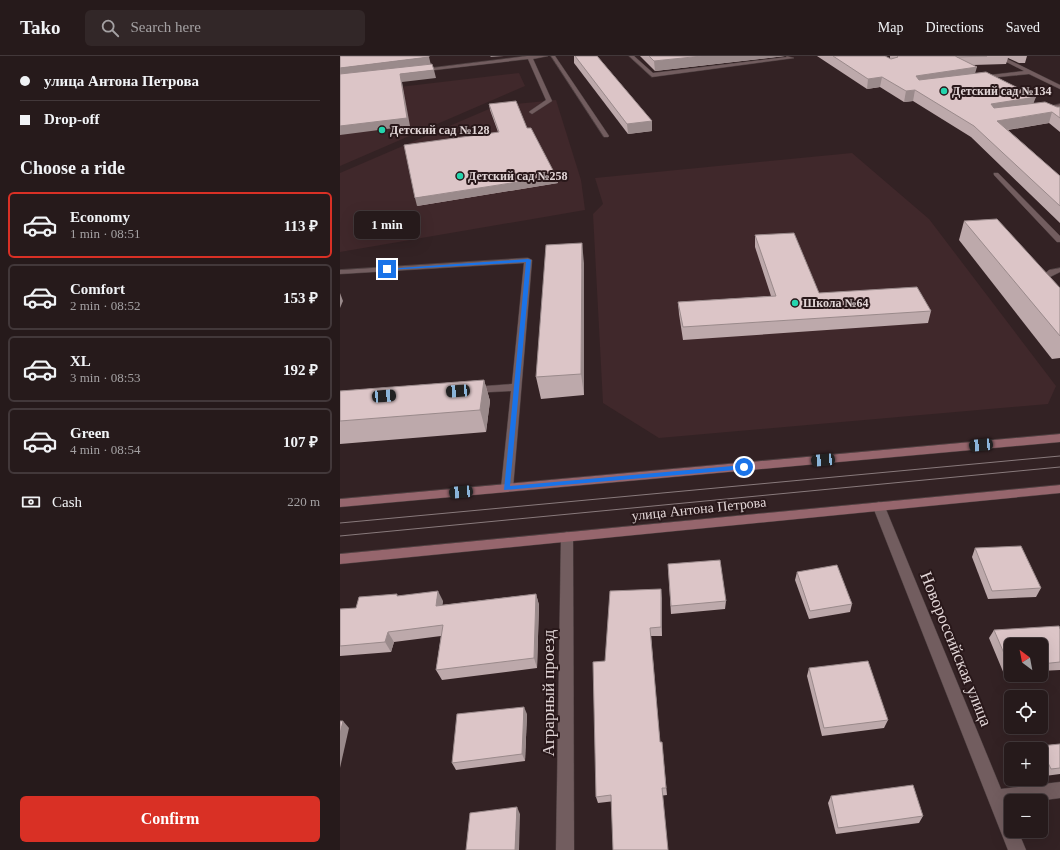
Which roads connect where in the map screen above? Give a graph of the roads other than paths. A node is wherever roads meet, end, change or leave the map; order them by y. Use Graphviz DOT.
graph roads {
  1 [pos="546,56"];
  2 [pos="553,56"];
  3 [pos="631,56"];
  4 [pos="788,56"];
  5 [pos="997,56"];
  6 [pos="529,57"];
  7 [pos="411,70"];
  8 [pos="1030,72"];
  9 [pos="973,80"];
  10 [pos="1060,87"];
  11 [pos="1060,106"];
  12 [pos="1037,110"];
  13 [pos="532,112"];
  14 [pos="606,136"];
  15 [pos="996,174"];
  16 [pos="1060,240"];
  17 [pos="1060,270"];
  18 [pos="340,272"];
  19 [pos="1060,293"];
  20 [pos="516,387"];
  21 [pos="463,391"];
  22 [pos="1060,438"];
  23 [pos="507,488"];
  24 [pos="1060,489"];
  25 [pos="340,503"];
  26 [pos="879,507"];
  27 [pos="567,537"];
  28 [pos="340,559"];
  29 [pos="1060,790"];
  30 [pos="997,798"];
  31 [pos="565,850"];
  32 [pos="1017,850"];
  1 -- 6 [label="street"];
  2 -- 14 [label="street"];
  3 -- 4 [label="street"];
  5 -- 8 [label="street"];
  6 -- 7 [label="street"];
  6 -- 13 [label="street"];
  8 -- 9 [label="street"];
  8 -- 10 [label="street"];
  11 -- 12 [label="street"];
  15 -- 16 [label="street"];
  17 -- 19 [label="street"];
  18 -- 20 [label="street"];
  20 -- 21 [label="street"];
  20 -- 23 [label="street"];
  22 -- 23 [label="main road"];
  23 -- 25 [label="main road"];
  24 -- 26 [label="main road, улица Антона Петрова"];
  26 -- 27 [label="main road, улица Антона Петрова"];
  26 -- 30 [label="street, Новороссийская улица"];
  27 -- 28 [label="main road, улица Антона Петрова"];
  27 -- 31 [label="street, Аграрный проезд"];
  29 -- 30 [label="street"];
  30 -- 32 [label="street, Новороссийская улица"];
}
